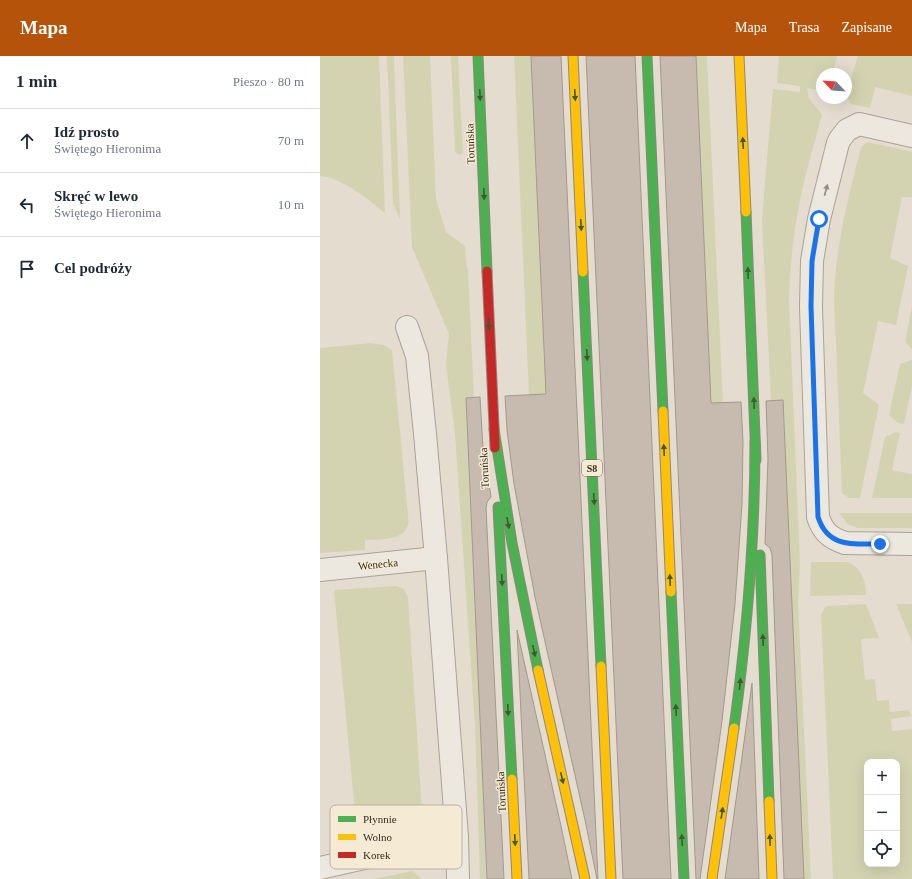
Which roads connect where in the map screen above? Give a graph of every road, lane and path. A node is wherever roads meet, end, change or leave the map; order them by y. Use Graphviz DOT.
graph roads {
  1 [pos="478,56"];
  2 [pos="574,56"];
  3 [pos="647,56"];
  4 [pos="739,56"];
  5 [pos="910,136"];
  6 [pos="407,327"];
  7 [pos="494,429"];
  8 [pos="755,442"];
  9 [pos="912,544"];
  10 [pos="436,558"];
  11 [pos="320,570"];
  12 [pos="455,805"];
  13 [pos="330,866"];
  14 [pos="320,868"];
  15 [pos="458,869"];
  16 [pos="458,879"];
  17 [pos="517,879"];
  18 [pos="585,879"];
  19 [pos="611,879"];
  20 [pos="684,879"];
  21 [pos="712,879"];
  22 [pos="772,879"];
  1 -- 7 [label="main road, Toruńska, one-way"];
  2 -- 19 [label="main road, S8, one-way"];
  20 -- 3 [label="main road, one-way"];
  8 -- 4 [label="main road, one-way"];
  9 -- 5 [label="street, one-way"];
  6 -- 10 [label="street"];
  7 -- 17 [label="main road, Toruńska, one-way"];
  7 -- 18 [label="main road, one-way"];
  21 -- 8 [label="main road, one-way"];
  22 -- 8 [label="main road, one-way"];
  10 -- 11 [label="street, Wenecka"];
  10 -- 12 [label="street"];
  13 -- 14 [label="street"];
  15 -- 16 [label="street"];
}
